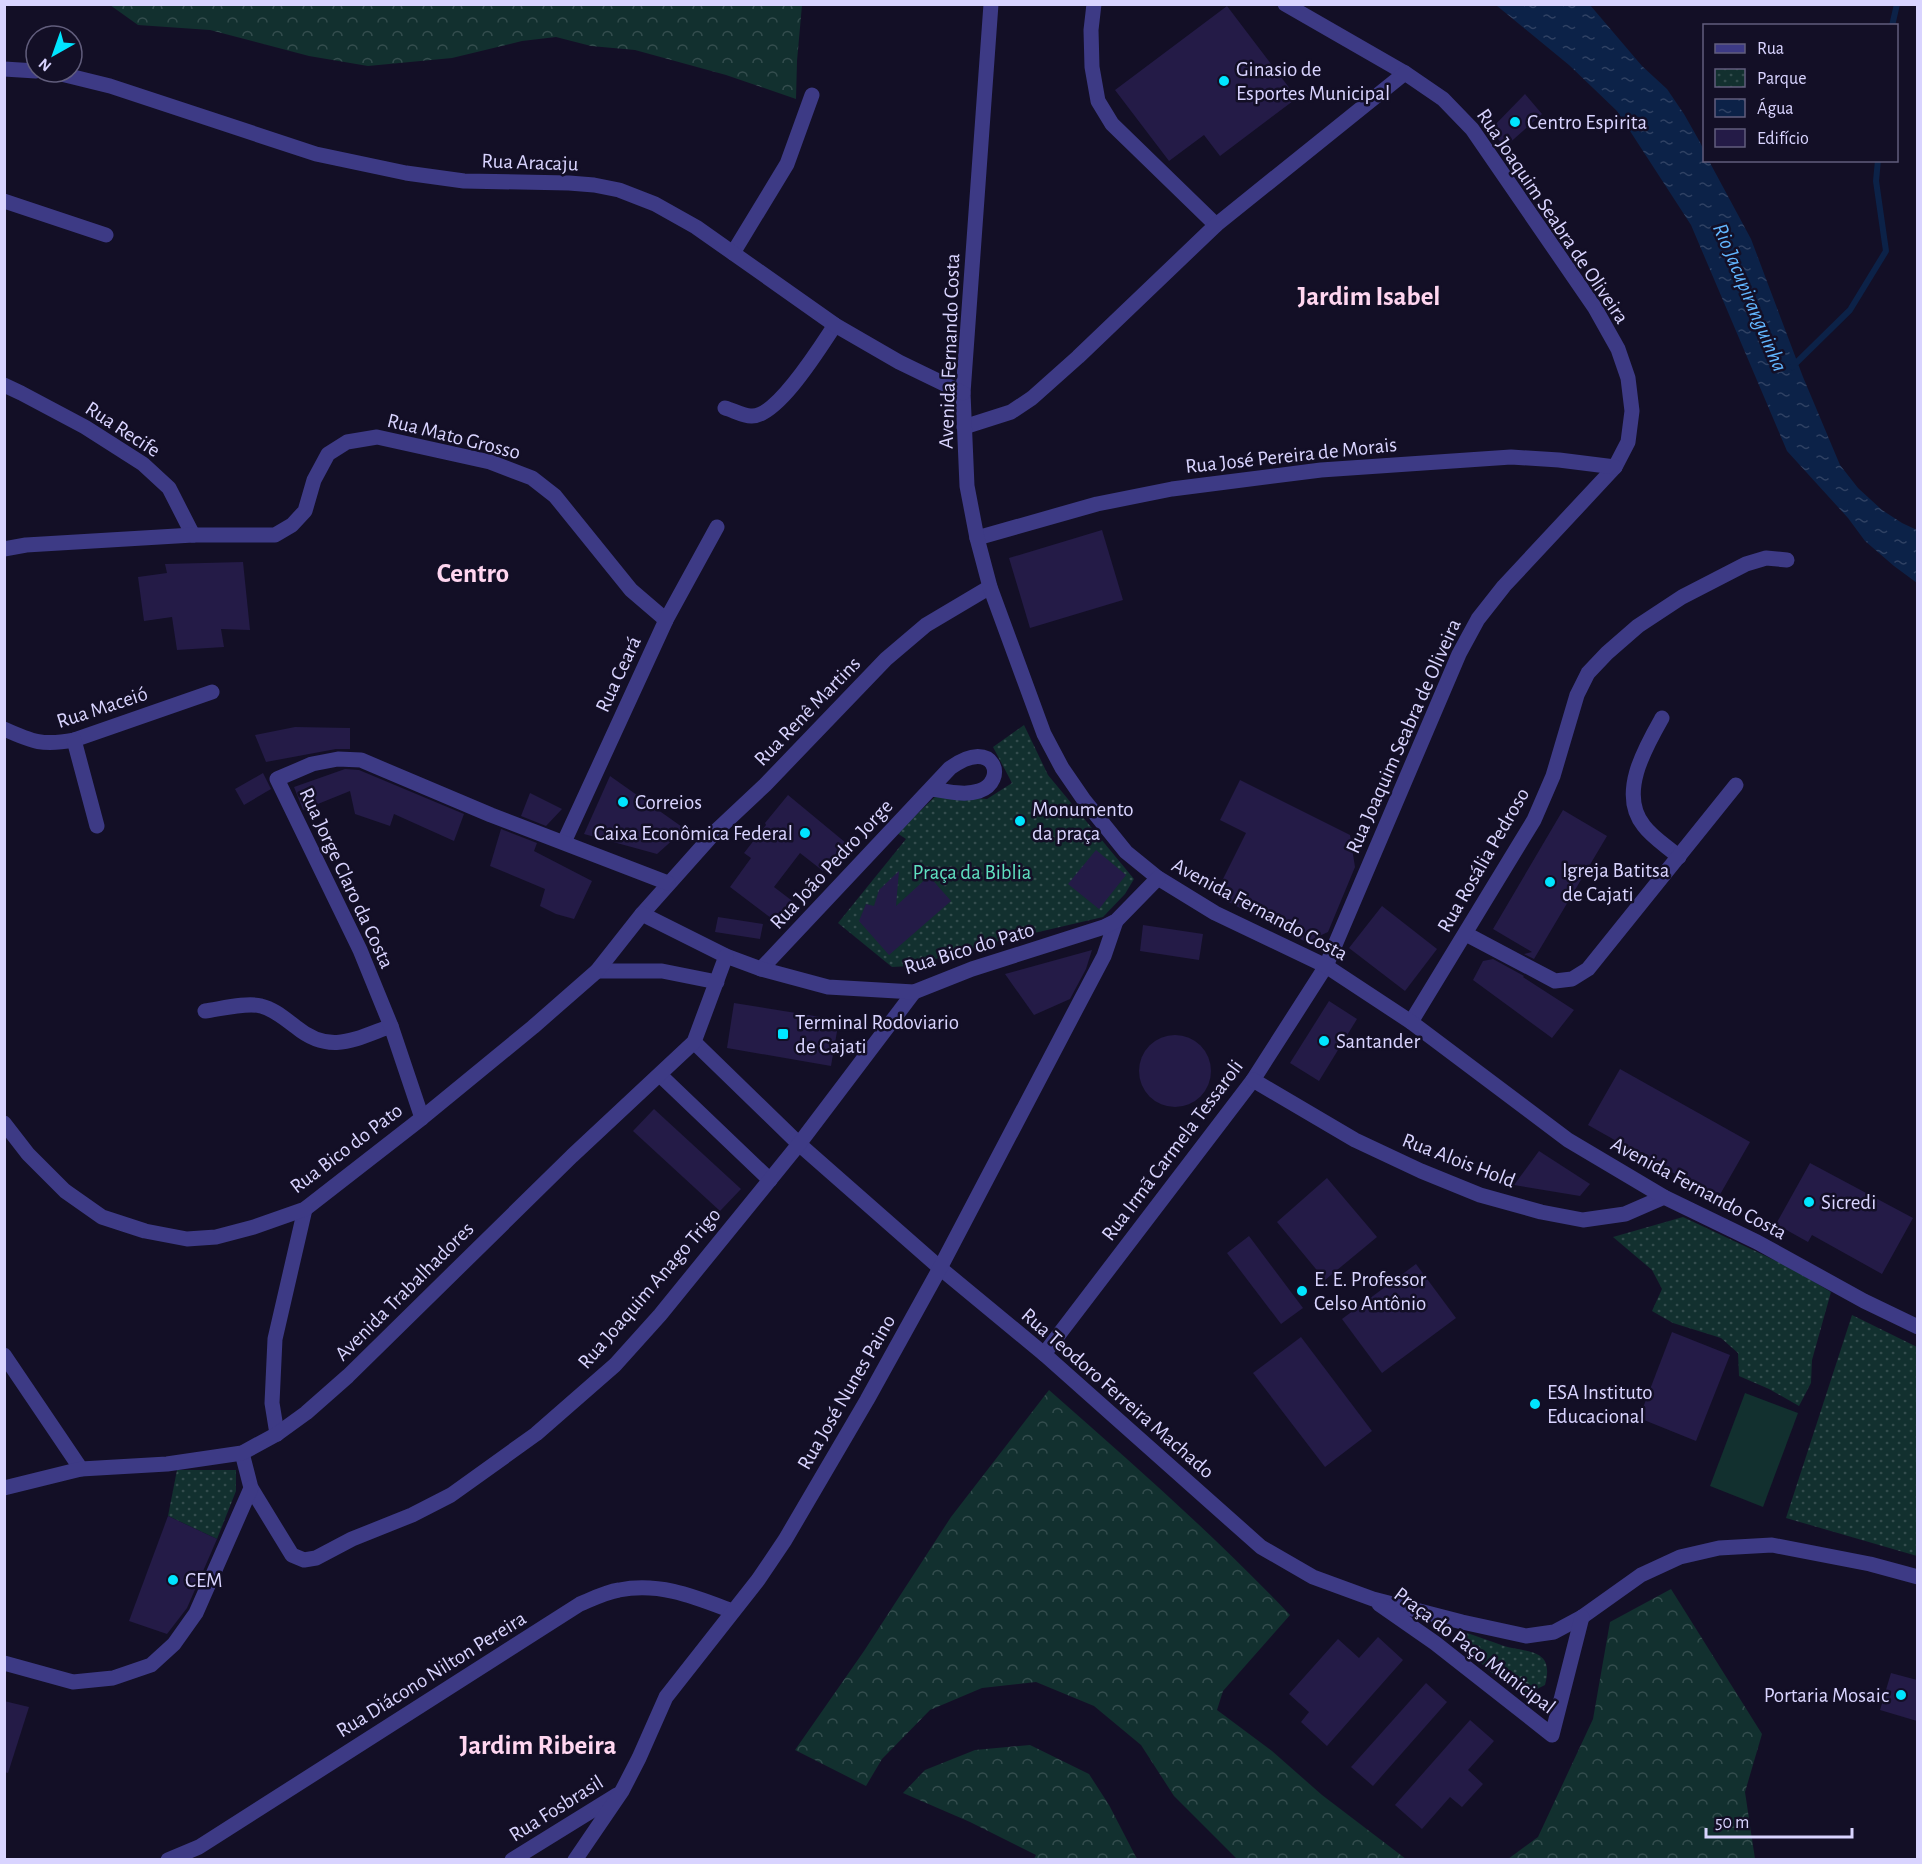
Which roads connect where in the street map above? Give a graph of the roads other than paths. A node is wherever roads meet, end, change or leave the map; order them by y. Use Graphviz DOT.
graph roads {
  1 [pos="991,4"];
  2 [pos="1094,4"];
  3 [pos="1285,4"];
  4 [pos="4,69"];
  5 [pos="24,70"];
  6 [pos="1405,73"];
  7 [pos="84,80"];
  8 [pos="812,95"];
  9 [pos="4,201"];
  10 [pos="1216,225"];
  11 [pos="106,235"];
  12 [pos="733,254"];
  13 [pos="835,326"];
  14 [pos="4,386"];
  15 [pos="963,393"];
  16 [pos="724,408"];
  17 [pos="964,427"];
  18 [pos="1614,467"];
  19 [pos="717,527"];
  20 [pos="193,535"];
  21 [pos="977,538"];
  22 [pos="4,549"];
  23 [pos="1787,560"];
  24 [pos="990,587"];
  25 [pos="666,620"];
  26 [pos="212,692"];
  27 [pos="1662,718"];
  28 [pos="4,729"];
  29 [pos="74,740"];
  30 [pos="1736,785"];
  31 [pos="932,789"];
  32 [pos="97,826"];
  33 [pos="564,842"];
  34 [pos="1679,857"];
  35 [pos="1158,878"];
  36 [pos="668,883"];
  37 [pos="642,914"];
  38 [pos="1116,921"];
  39 [pos="1466,934"];
  40 [pos="726,956"];
  41 [pos="1326,966"];
  42 [pos="761,969"];
  43 [pos="597,971"];
  44 [pos="717,982"];
  45 [pos="914,992"];
  46 [pos="205,1011"];
  47 [pos="1412,1023"];
  48 [pos="392,1026"];
  49 [pos="694,1042"];
  50 [pos="660,1075"];
  51 [pos="1253,1080"];
  52 [pos="422,1118"];
  53 [pos="4,1123"];
  54 [pos="799,1144"];
  55 [pos="770,1180"];
  56 [pos="1664,1197"];
  57 [pos="305,1209"];
  58 [pos="940,1268"];
  59 [pos="1917,1327"];
  60 [pos="1044,1354"];
  61 [pos="4,1355"];
  62 [pos="277,1434"];
  63 [pos="242,1453"];
  64 [pos="81,1469"];
  65 [pos="4,1488"];
  66 [pos="251,1488"];
  67 [pos="1917,1577"];
  68 [pos="1373,1599"];
  69 [pos="732,1611"];
  70 [pos="1582,1617"];
  71 [pos="4,1662"];
  72 [pos="622,1791"];
  73 [pos="168,1860"];
  74 [pos="512,1860"];
  75 [pos="575,1860"];
  1 -- 15 [label="street, Avenida Fernando Costa"];
  2 -- 10 [label="street"];
  3 -- 6 [label="street, Rua Joaquim Seabra de Oliveira"];
  4 -- 5 [label="street"];
  6 -- 10 [label="street"];
  6 -- 18 [label="street, Rua Joaquim Seabra de Oliveira"];
  7 -- 12 [label="street, Rua Aracaju"];
  8 -- 12 [label="street"];
  9 -- 11 [label="street"];
  10 -- 17 [label="street"];
  12 -- 13 [label="street, Rua Aracaju"];
  13 -- 15 [label="street, Rua Aracaju"];
  13 -- 16 [label="street"];
  14 -- 20 [label="street, Rua Recife"];
  15 -- 17 [label="street, Avenida Fernando Costa"];
  17 -- 21 [label="street, Avenida Fernando Costa"];
  18 -- 21 [label="street, Rua José Pereira de Morais"];
  18 -- 41 [label="street, Rua Joaquim Seabra de Oliveira"];
  19 -- 25 [label="street, Rua Ceará"];
  20 -- 22 [label="street, Rua Mato Grosso"];
  20 -- 25 [label="street, Rua Mato Grosso"];
  21 -- 24 [label="street, Avenida Fernando Costa"];
  23 -- 39 [label="street, Rua Rosália Pedroso"];
  24 -- 35 [label="street, Avenida Fernando Costa"];
  24 -- 36 [label="street, Rua Renê Martins"];
  25 -- 33 [label="street, Rua Ceará"];
  26 -- 29 [label="street, Rua Maceió"];
  27 -- 34 [label="street"];
  28 -- 29 [label="street, Rua Maceió"];
  29 -- 32 [label="street"];
  30 -- 34 [label="street"];
  31 -- 42 [label="street, Rua João Pedro Jorge"];
  33 -- 36 [label="street, Rua Jorge Claro da Costa"];
  33 -- 48 [label="street, Rua Jorge Claro da Costa"];
  34 -- 39 [label="street"];
  35 -- 38 [label="street, Rua Bico do Pato"];
  35 -- 41 [label="street, Avenida Fernando Costa"];
  36 -- 37 [label="street, Rua Renê Martins"];
  37 -- 40 [label="street, Rua Bico do Pato"];
  37 -- 43 [label="street, Rua Bico do Pato"];
  38 -- 45 [label="street, Rua Bico do Pato"];
  38 -- 58 [label="street, Rua José Nunes Paino"];
  39 -- 47 [label="street, Rua Rosália Pedroso"];
  40 -- 42 [label="street, Rua Bico do Pato"];
  40 -- 44 [label="street, Avenida Trabalhadores"];
  41 -- 47 [label="street, Avenida Fernando Costa"];
  41 -- 51 [label="street, Rua Irmã Carmela Tessaroli"];
  42 -- 45 [label="street, Rua Bico do Pato"];
  43 -- 44 [label="street"];
  43 -- 52 [label="street, Rua Bico do Pato"];
  44 -- 49 [label="street, Avenida Trabalhadores"];
  45 -- 54 [label="street, Rua Joaquim Anago Trigo"];
  46 -- 48 [label="street"];
  47 -- 56 [label="street, Avenida Fernando Costa"];
  48 -- 52 [label="street, Rua Jorge Claro da Costa"];
  49 -- 50 [label="street, Avenida Trabalhadores"];
  49 -- 54 [label="street, Rua Teodoro Ferreira Machado"];
  50 -- 55 [label="street"];
  50 -- 62 [label="street, Avenida Trabalhadores"];
  51 -- 56 [label="street, Rua Alois Hold"];
  51 -- 60 [label="street, Rua Irmã Carmela Tessaroli"];
  52 -- 57 [label="street, Rua Bico do Pato"];
  53 -- 57 [label="street, Rua Bico do Pato"];
  54 -- 55 [label="street, Rua Joaquim Anago Trigo"];
  54 -- 58 [label="street, Rua Teodoro Ferreira Machado"];
  55 -- 66 [label="street, Rua Joaquim Anago Trigo"];
  56 -- 59 [label="street, Avenida Fernando Costa"];
  57 -- 62 [label="street"];
  58 -- 60 [label="street, Rua Teodoro Ferreira Machado"];
  58 -- 69 [label="street, Rua José Nunes Paino"];
  60 -- 68 [label="street, Rua Teodoro Ferreira Machado"];
  61 -- 64 [label="street"];
  62 -- 63 [label="street, Avenida Trabalhadores"];
  63 -- 64 [label="street, Avenida Trabalhadores"];
  63 -- 66 [label="street, Rua Joaquim Anago Trigo"];
  64 -- 65 [label="street, Avenida Trabalhadores"];
  66 -- 71 [label="street"];
  67 -- 70 [label="street, Rua Teodoro Ferreira Machado"];
  68 -- 70 [label="street, Rua Teodoro Ferreira Machado"];
  68 -- 70 [label="street, Praça do Paço Municipal"];
  69 -- 72 [label="street, Rua José Nunes Paino"];
  69 -- 73 [label="street, Rua Diácono Nilton Pereira"];
  72 -- 74 [label="street, Rua Fosbrasil"];
  72 -- 75 [label="street, Rua José Nunes Paino"];
}
